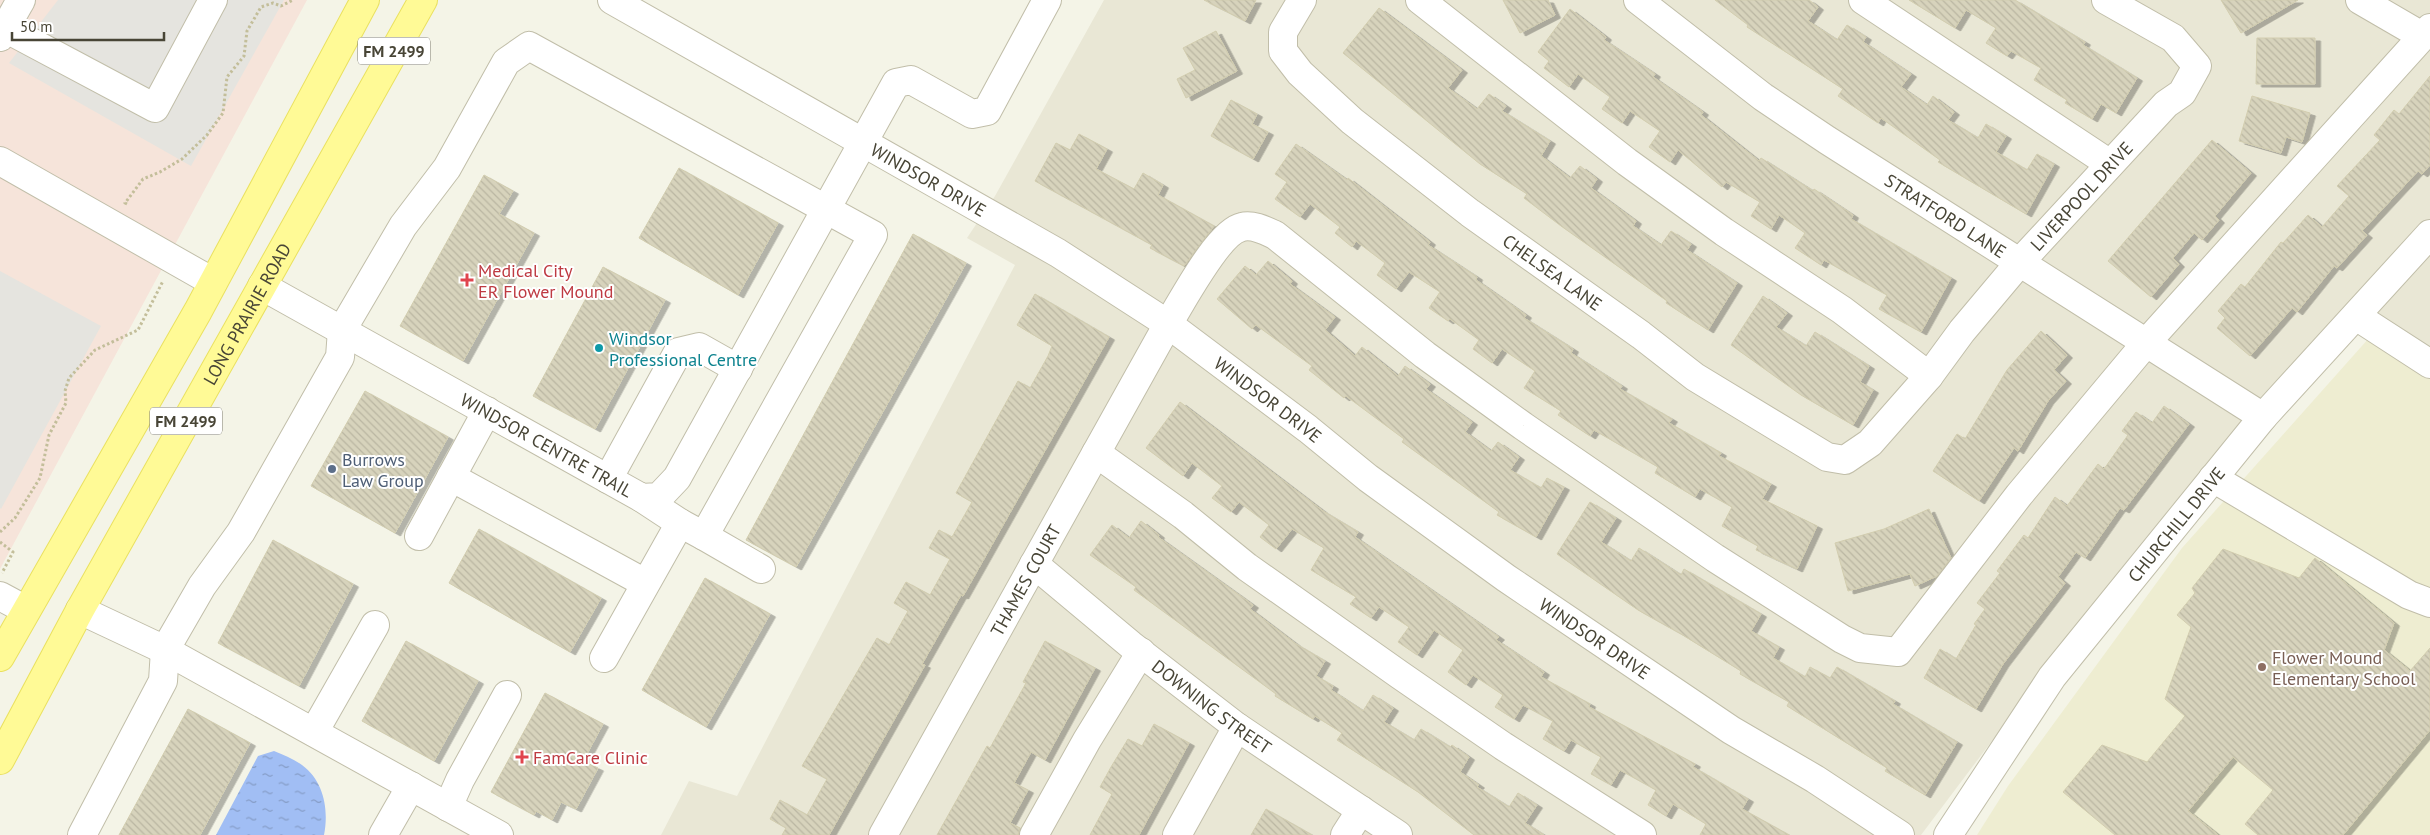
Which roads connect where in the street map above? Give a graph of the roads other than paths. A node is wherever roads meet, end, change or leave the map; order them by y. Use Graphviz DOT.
graph roads {
  1 [pos="20,0"];
  2 [pos="213,0"];
  3 [pos="365,0"];
  4 [pos="423,0"];
  5 [pos="612,0"];
  6 [pos="1302,0"];
  7 [pos="1420,0"];
  8 [pos="1638,0"];
  9 [pos="1863,0"];
  10 [pos="2106,0"];
  11 [pos="2360,0"];
  12 [pos="1041,2"];
  13 [pos="3,32"];
  14 [pos="2426,32"];
  15 [pos="864,142"];
  16 [pos="0,161"];
  17 [pos="2110,164"];
  18 [pos="826,209"];
  19 [pos="2430,234"];
  20 [pos="2020,262"];
  21 [pos="213,282"];
  22 [pos="262,286"];
  23 [pos="2356,316"];
  24 [pos="1168,324"];
  25 [pos="342,330"];
  26 [pos="2146,343"];
  27 [pos="2430,364"];
  28 [pos="738,369"];
  29 [pos="1929,376"];
  30 [pos="487,411"];
  31 [pos="2263,417"];
  32 [pos="1096,453"];
  33 [pos="1845,460"];
  34 [pos="451,477"];
  35 [pos="2213,478"];
  36 [pos="608,479"];
  37 [pos="642,498"];
  38 [pos="680,523"];
  39 [pos="419,536"];
  40 [pos="704,536"];
  41 [pos="1034,564"];
  42 [pos="761,569"];
  43 [pos="645,583"];
  44 [pos="0,596"];
  45 [pos="2430,603"];
  46 [pos="26,610"];
  47 [pos="80,610"];
  48 [pos="375,625"];
  49 [pos="165,650"];
  50 [pos="1141,652"];
  51 [pos="0,657"];
  52 [pos="604,658"];
  53 [pos="507,695"];
  54 [pos="1237,727"];
  55 [pos="314,732"];
  56 [pos="0,760"];
  57 [pos="411,786"];
  58 [pos="448,807"];
  59 [pos="1361,810"];
  60 [pos="82,835"];
  61 [pos="383,835"];
  62 [pos="499,835"];
  63 [pos="883,835"];
  64 [pos="1034,835"];
  65 [pos="1176,835"];
  66 [pos="1345,835"];
  67 [pos="1398,835"];
  68 [pos="1642,835"];
  69 [pos="1900,835"];
  70 [pos="1948,835"];
  1 -- 13 [label="street"];
  2 -- 13 [label="street"];
  3 -- 21 [label="main road, FM 2499"];
  4 -- 22 [label="main road, LONG PRAIRIE ROAD / FM 2499"];
  5 -- 15 [label="street, WINDSOR DRIVE"];
  6 -- 33 [label="street, CHELSEA LANE"];
  7 -- 29 [label="street"];
  8 -- 20 [label="street, STRATFORD LANE"];
  9 -- 17 [label="street"];
  10 -- 17 [label="street, LIVERPOOL DRIVE"];
  11 -- 14 [label="street"];
  12 -- 15 [label="street, WINDSOR CENTRE TRAIL"];
  14 -- 26 [label="street"];
  15 -- 18 [label="street, WINDSOR CENTRE TRAIL"];
  15 -- 24 [label="street, WINDSOR DRIVE"];
  16 -- 21 [label="street"];
  17 -- 20 [label="street, LIVERPOOL DRIVE"];
  18 -- 25 [label="street"];
  18 -- 28 [label="street, WINDSOR CENTRE TRAIL"];
  18 -- 40 [label="street"];
  19 -- 23 [label="street, CHURCHILL DRIVE"];
  20 -- 26 [label="street, STRATFORD LANE"];
  20 -- 29 [label="street, LIVERPOOL DRIVE"];
  21 -- 46 [label="main road, FM 2499"];
  22 -- 25 [label="street, WINDSOR CENTRE TRAIL"];
  22 -- 47 [label="main road, LONG PRAIRIE ROAD / FM 2499"];
  23 -- 27 [label="street"];
  23 -- 31 [label="street, CHURCHILL DRIVE"];
  24 -- 26 [label="street, THAMES COURT"];
  24 -- 32 [label="street, THAMES COURT"];
  24 -- 69 [label="street, WINDSOR DRIVE"];
  25 -- 30 [label="street, WINDSOR CENTRE TRAIL"];
  25 -- 49 [label="street"];
  26 -- 31 [label="street, STRATFORD LANE"];
  28 -- 36 [label="street"];
  28 -- 37 [label="street, WINDSOR CENTRE TRAIL"];
  29 -- 33 [label="street, LIVERPOOL DRIVE"];
  30 -- 34 [label="street"];
  30 -- 36 [label="street, WINDSOR CENTRE TRAIL"];
  31 -- 35 [label="street, CHURCHILL DRIVE"];
  32 -- 41 [label="street, THAMES COURT"];
  32 -- 68 [label="street"];
  34 -- 39 [label="street"];
  34 -- 43 [label="street"];
  35 -- 45 [label="street"];
  35 -- 70 [label="street, CHURCHILL DRIVE"];
  36 -- 37 [label="street, WINDSOR CENTRE TRAIL"];
  37 -- 38 [label="street"];
  38 -- 40 [label="street"];
  38 -- 43 [label="street"];
  40 -- 42 [label="street"];
  41 -- 50 [label="street, DOWNING STREET"];
  41 -- 63 [label="street, THAMES COURT"];
  43 -- 52 [label="street"];
  44 -- 46 [label="street"];
  46 -- 51 [label="main road, FM 2499"];
  47 -- 49 [label="street"];
  47 -- 56 [label="main road, LONG PRAIRIE ROAD / FM 2499"];
  48 -- 55 [label="street"];
  49 -- 55 [label="street"];
  49 -- 60 [label="street"];
  50 -- 54 [label="street, DOWNING STREET"];
  50 -- 64 [label="street"];
  53 -- 58 [label="street"];
  54 -- 59 [label="street, DOWNING STREET"];
  54 -- 65 [label="street"];
  55 -- 57 [label="street"];
  57 -- 58 [label="street"];
  57 -- 61 [label="street"];
  58 -- 62 [label="street"];
  59 -- 66 [label="street"];
  59 -- 67 [label="street, DOWNING STREET"];
}
